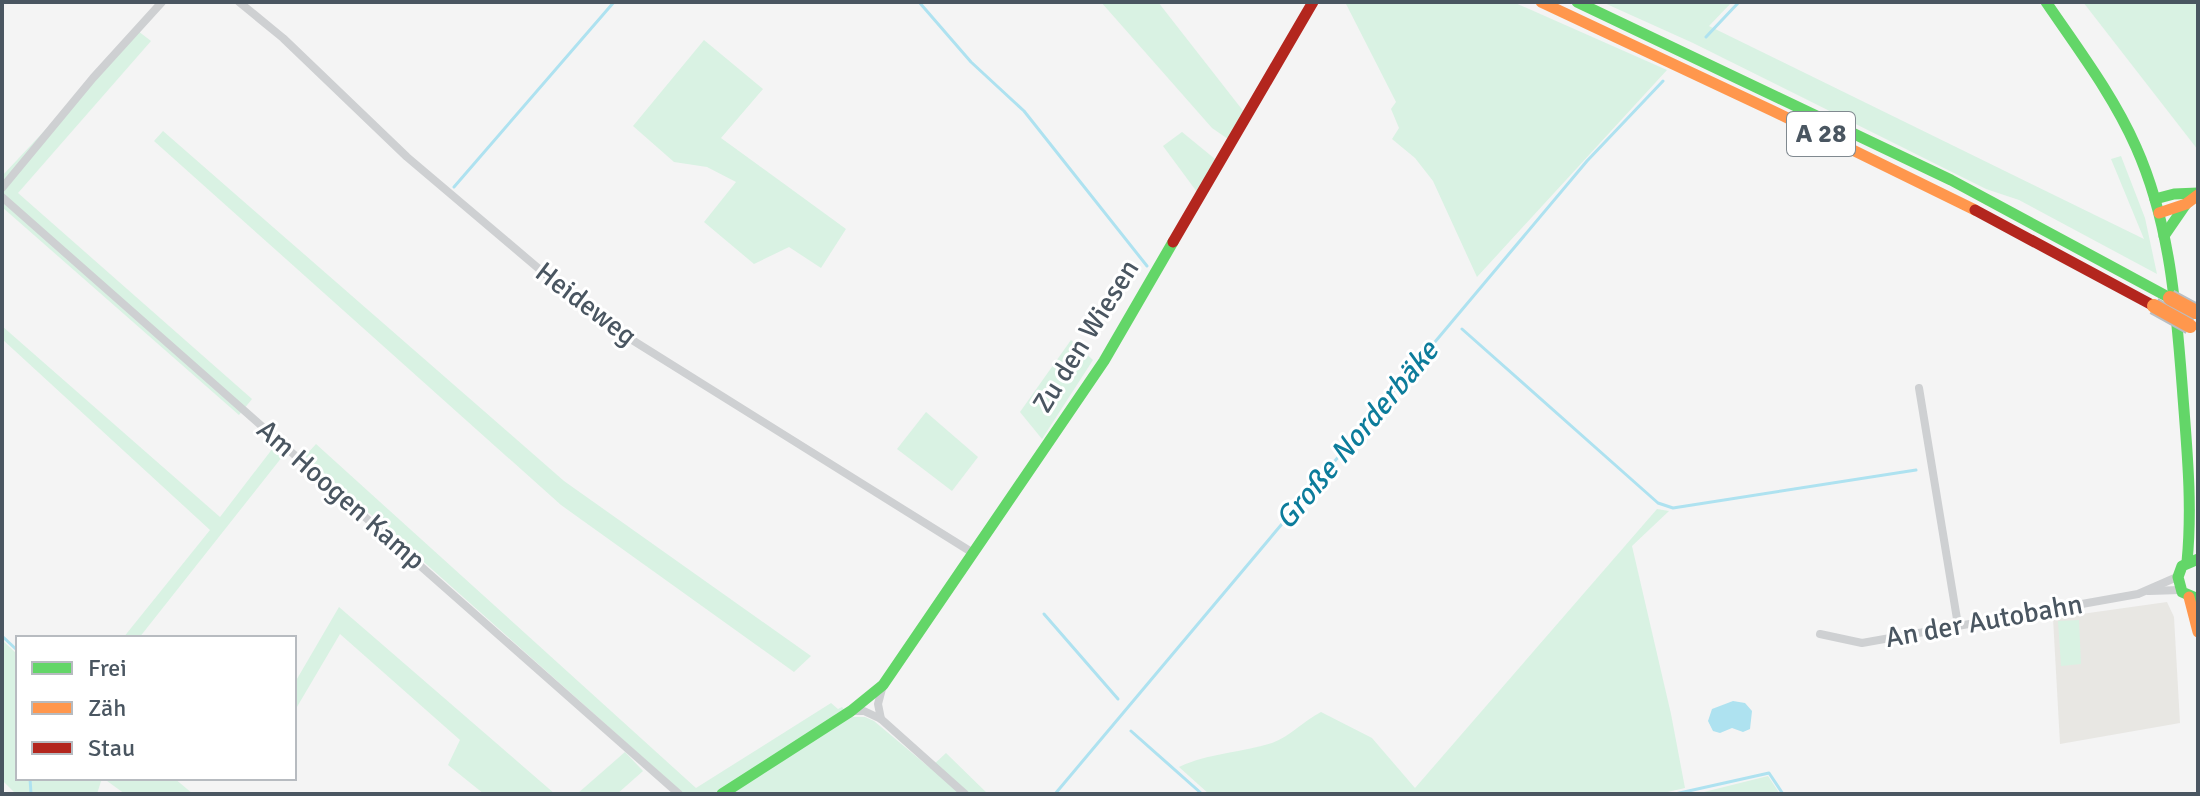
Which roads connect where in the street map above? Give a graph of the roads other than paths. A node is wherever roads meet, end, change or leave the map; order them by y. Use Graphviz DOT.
graph roads {
  1 [pos="162,2"];
  2 [pos="239,2"];
  3 [pos="1313,2"];
  4 [pos="1541,2"];
  5 [pos="1577,2"];
  6 [pos="2046,2"];
  7 [pos="2,188"];
  8 [pos="2,197"];
  9 [pos="2194,198"];
  10 [pos="2157,206"];
  11 [pos="2164,236"];
  12 [pos="2196,319"];
  13 [pos="1919,388"];
  14 [pos="2192,527"];
  15 [pos="2198,545"];
  16 [pos="973,553"];
  17 [pos="2193,560"];
  18 [pos="2148,591"];
  19 [pos="2186,591"];
  20 [pos="1958,625"];
  21 [pos="2198,632"];
  22 [pos="1820,634"];
  23 [pos="883,685"];
  24 [pos="851,711"];
  25 [pos="881,719"];
  26 [pos="679,794"];
  27 [pos="722,794"];
  28 [pos="965,794"];
  1 -- 7 [label="street"];
  2 -- 16 [label="street, Heideweg"];
  3 -- 16 [label="main road, Zu den Wiesen"];
  4 -- 12 [label="main road, A 28, bridge"];
  5 -- 12 [label="main road, A 28, bridge"];
  6 -- 10 [label="main road"];
  8 -- 26 [label="street, Am Hoogen Kamp"];
  9 -- 10 [label="main road"];
  9 -- 11 [label="main road"];
  10 -- 11 [label="main road"];
  11 -- 14 [label="main road"];
  13 -- 20 [label="street"];
  14 -- 15 [label="main road"];
  14 -- 17 [label="main road"];
  16 -- 23 [label="main road, Zu den Wiesen"];
  17 -- 19 [label="main road"];
  18 -- 19 [label="street, An der Autobahn"];
  18 -- 19 [label="street, An der Autobahn"];
  18 -- 20 [label="street, An der Autobahn"];
  19 -- 21 [label="main road"];
  20 -- 22 [label="street, An der Autobahn"];
  23 -- 24 [label="main road, Zu den Wiesen"];
  23 -- 25 [label="street"];
  24 -- 25 [label="street"];
  24 -- 27 [label="main road, Zu den Wiesen"];
  25 -- 28 [label="street"];
}
